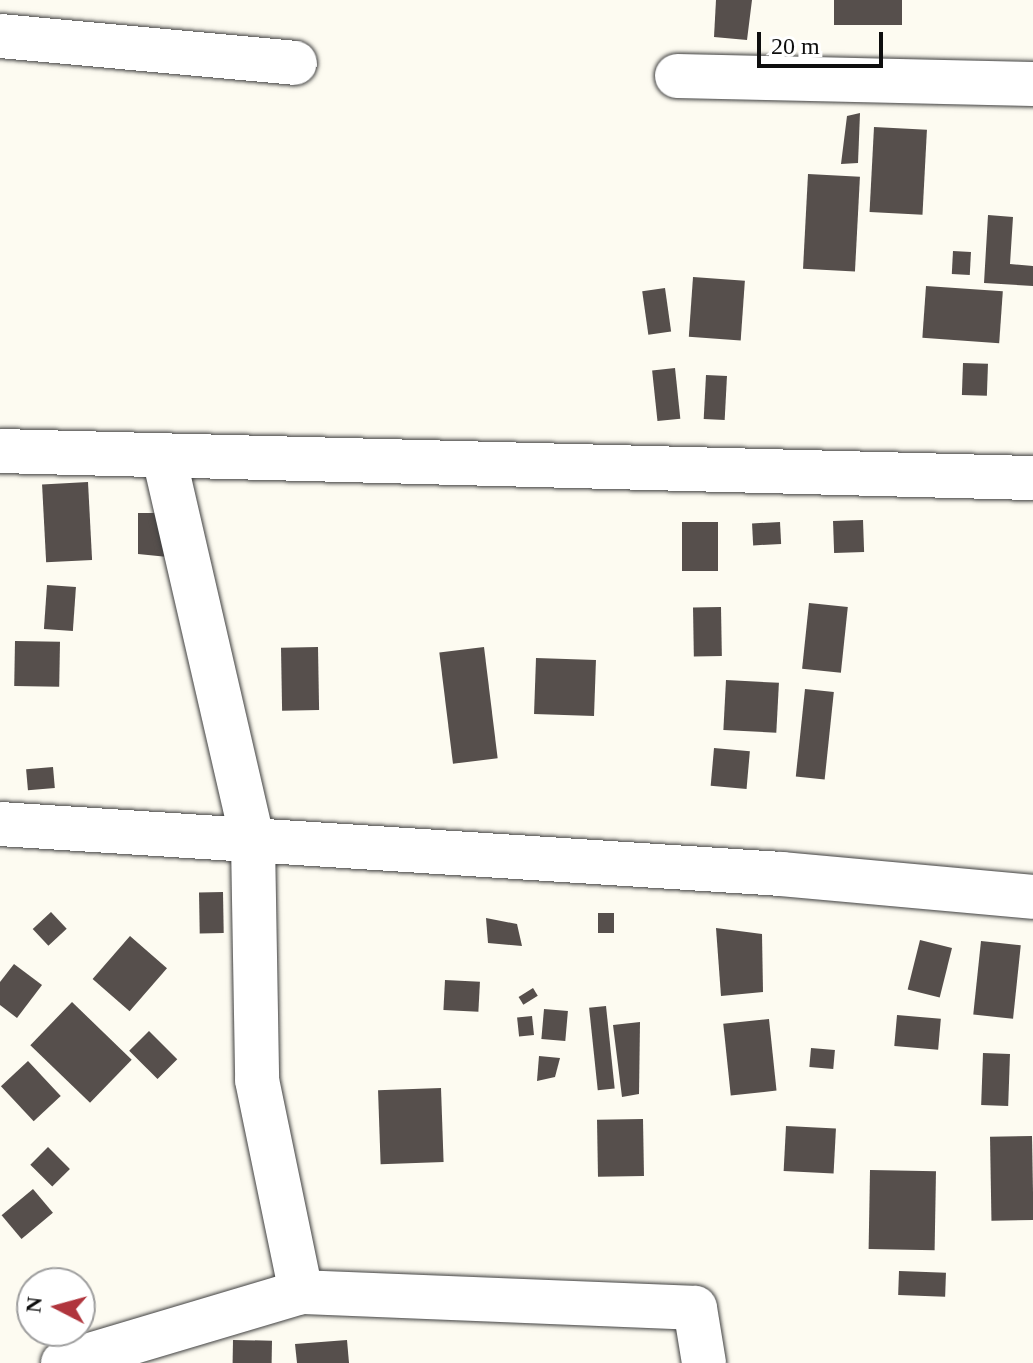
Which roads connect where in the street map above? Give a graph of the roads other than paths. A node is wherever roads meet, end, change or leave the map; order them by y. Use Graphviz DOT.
graph roads {
  1 [pos="0,36"];
  2 [pos="295,63"];
  3 [pos="677,76"];
  4 [pos="1033,84"];
  5 [pos="0,451"];
  6 [pos="164,457"];
  7 [pos="1033,478"];
  8 [pos="0,824"];
  9 [pos="253,842"];
  10 [pos="1033,897"];
  11 [pos="301,1292"];
  12 [pos="63,1363"];
  13 [pos="704,1363"];
  1 -- 2 [label="street"];
  3 -- 4 [label="street"];
  5 -- 6 [label="street"];
  6 -- 7 [label="street"];
  6 -- 9 [label="street"];
  8 -- 9 [label="street"];
  9 -- 10 [label="street"];
  9 -- 11 [label="street"];
  11 -- 12 [label="street"];
  11 -- 13 [label="street"];
}
